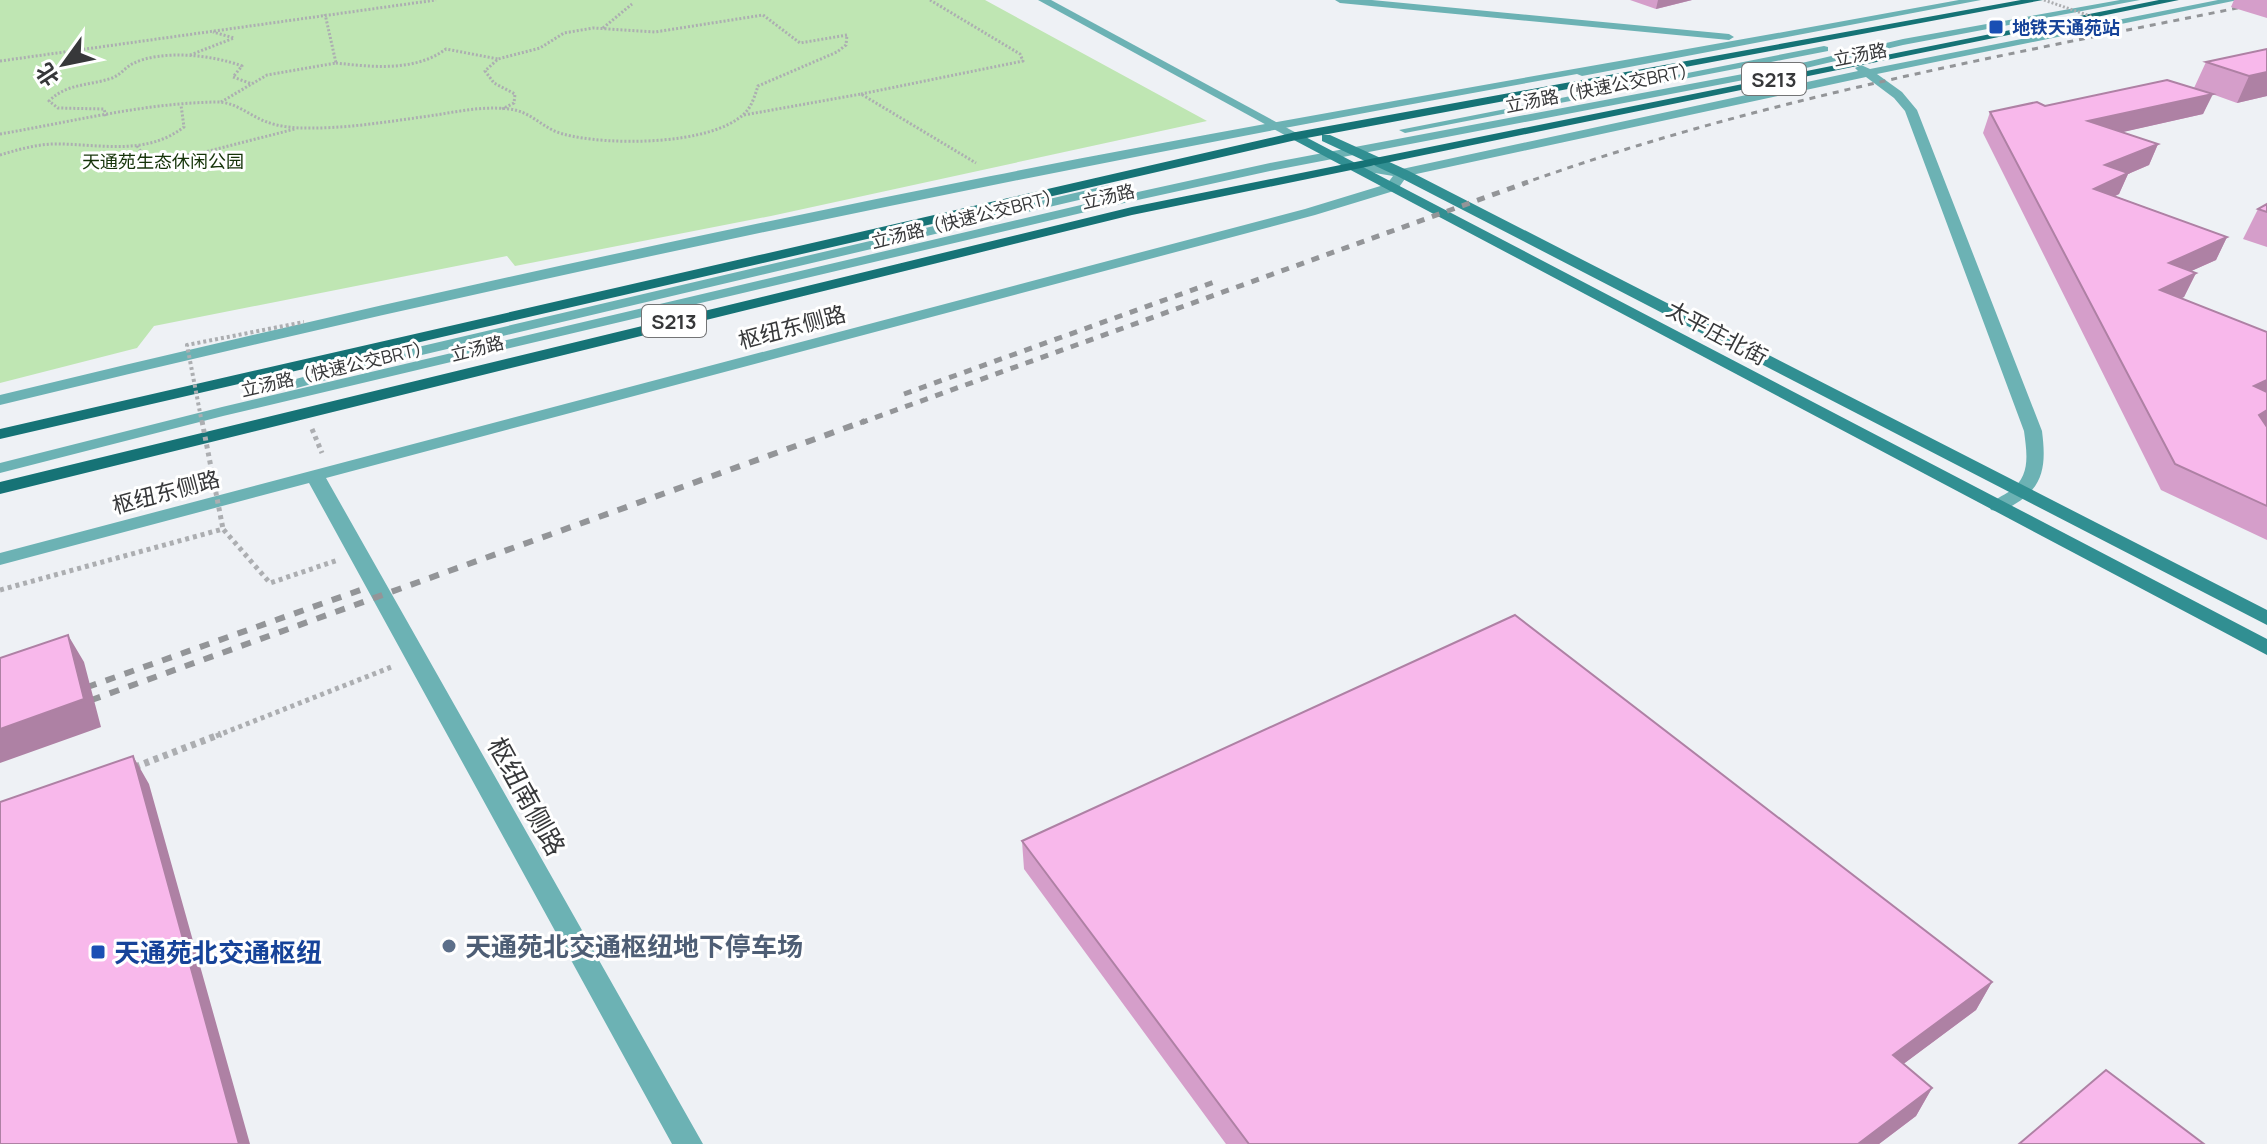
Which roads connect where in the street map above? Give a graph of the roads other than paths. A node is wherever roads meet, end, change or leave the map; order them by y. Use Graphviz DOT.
graph roads {
  1 [pos="1043,0"];
  2 [pos="1340,0"];
  3 [pos="1976,0"];
  4 [pos="2038,0"];
  5 [pos="2086,0"];
  6 [pos="2135,0"];
  7 [pos="2174,0"];
  8 [pos="2233,0"];
  9 [pos="1753,39"];
  10 [pos="1147,54"];
  11 [pos="1853,63"];
  12 [pos="1594,68"];
  13 [pos="1867,73"];
  14 [pos="1528,94"];
  15 [pos="1292,120"];
  16 [pos="1273,124"];
  17 [pos="1296,136"];
  18 [pos="1315,139"];
  19 [pos="1333,149"];
  20 [pos="1352,158"];
  21 [pos="1374,160"];
  22 [pos="1397,180"];
  23 [pos="0,400"];
  24 [pos="0,434"];
  25 [pos="0,459"];
  26 [pos="0,468"];
  27 [pos="323,474"];
  28 [pos="0,488"];
  29 [pos="2024,493"];
  30 [pos="1998,506"];
  31 [pos="0,559"];
  32 [pos="2267,618"];
  33 [pos="2267,648"];
  34 [pos="688,1144"];
  1 -- 10 [label="street, 太平庄北街"];
  2 -- 9 [label="street"];
  3 -- 9 [label="street, 立汤路 / S213"];
  4 -- 14 [label="main road, 立汤路 / S213"];
  5 -- 19 [label="lane, 立汤路（快速公交BRT）"];
  6 -- 20 [label="lane, 立汤路（快速公交BRT）"];
  7 -- 11 [label="main road, 立汤路 / S213"];
  8 -- 13 [label="street, 立汤路 / S213"];
  9 -- 12 [label="street, 立汤路 / S213"];
  10 -- 15 [label="street, 太平庄北街"];
  10 -- 16 [label="street, 太平庄北街"];
  11 -- 13 [label="street"];
  11 -- 21 [label="main road, 立汤路 / S213"];
  12 -- 14 [label="street, 立汤路 / S213"];
  12 -- 15 [label="street"];
  13 -- 22 [label="street, 立汤路 / S213"];
  13 -- 29 [label="street"];
  14 -- 18 [label="main road, 立汤路 / S213"];
  15 -- 16 [label="street"];
  15 -- 18 [label="street, 太平庄北街"];
  16 -- 17 [label="street, 太平庄北街"];
  16 -- 23 [label="street"];
  17 -- 18 [label="main road, 太平庄北街"];
  17 -- 24 [label="main road, 立汤路 / S213"];
  18 -- 19 [label="main road, 太平庄北街"];
  18 -- 25 [label="lane, 立汤路（快速公交BRT）"];
  19 -- 20 [label="main road, 太平庄北街"];
  19 -- 26 [label="lane, 立汤路（快速公交BRT）"];
  20 -- 21 [label="main road, 立汤路"];
  20 -- 22 [label="main road, 太平庄北街"];
  20 -- 28 [label="main road, 立汤路 / S213"];
  21 -- 22 [label="main road, 太平庄北街"];
  22 -- 27 [label="street, 枢纽东侧路"];
  22 -- 29 [label="main road, 太平庄北街"];
  22 -- 30 [label="main road, 太平庄北街"];
  27 -- 31 [label="street, 枢纽东侧路"];
  27 -- 34 [label="street, 枢纽南侧路"];
  29 -- 30 [label="street"];
  29 -- 32 [label="main road, 太平庄北街"];
  30 -- 33 [label="main road, 太平庄北街"];
}
